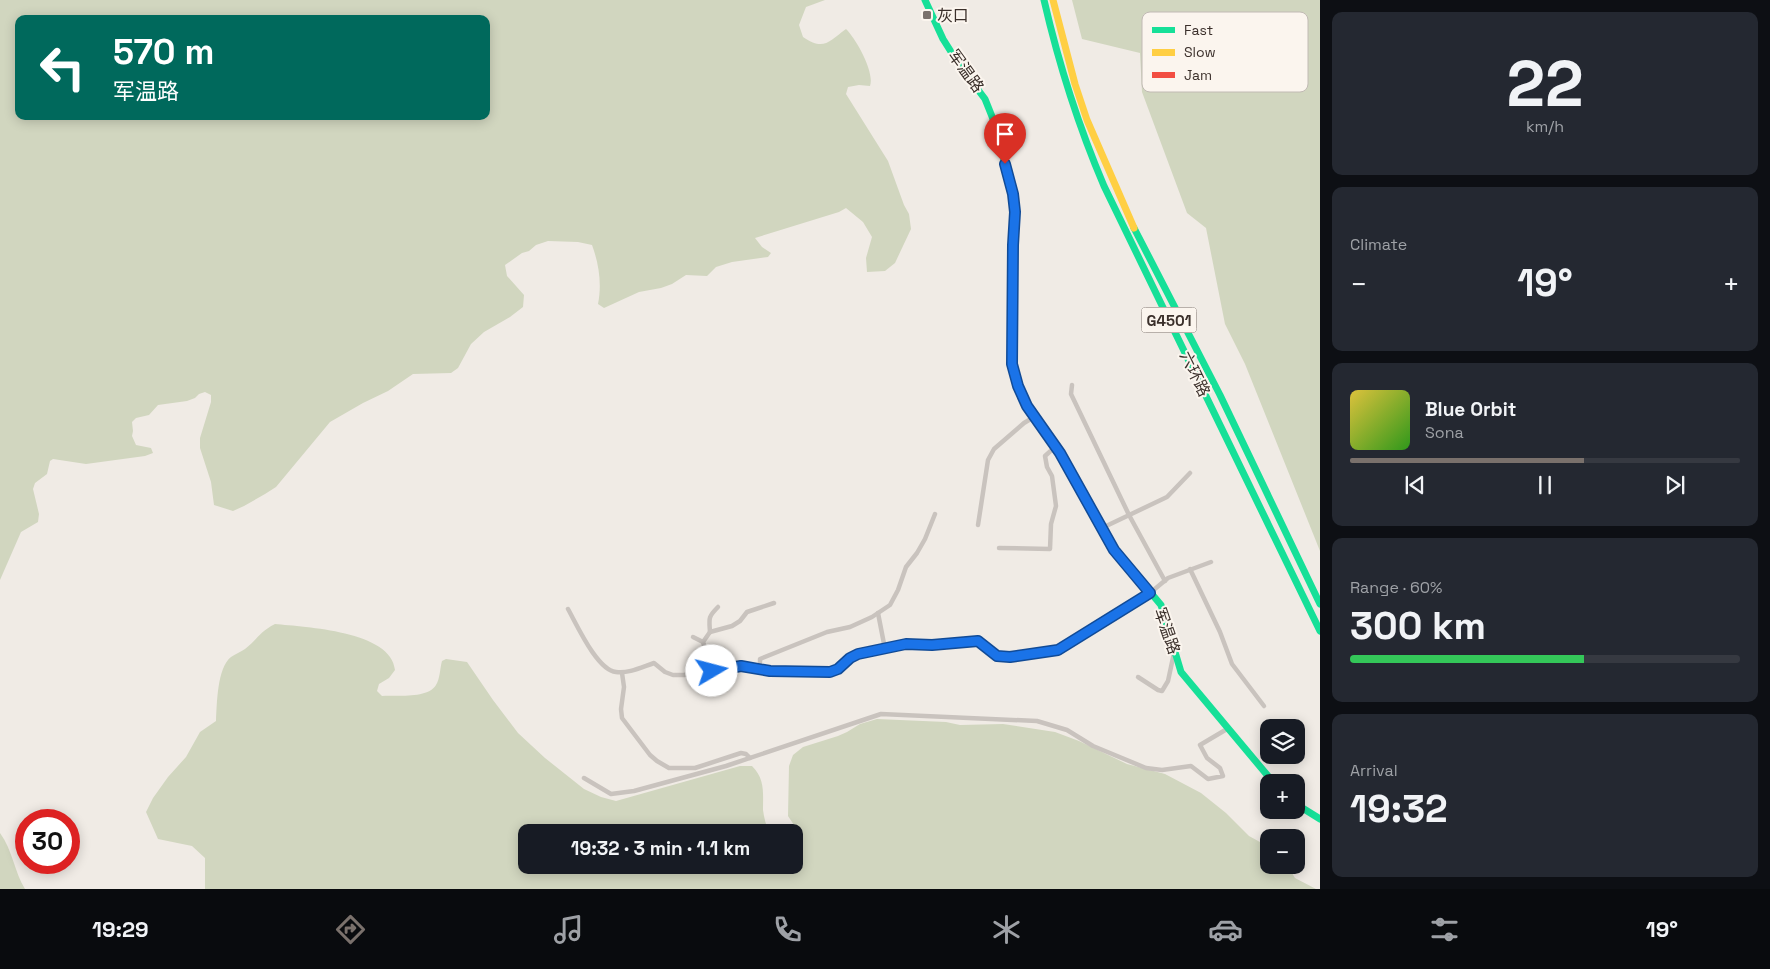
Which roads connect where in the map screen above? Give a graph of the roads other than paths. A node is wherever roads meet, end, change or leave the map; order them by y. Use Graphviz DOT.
graph roads {
  1 [pos="925,0"];
  2 [pos="1044,0"];
  3 [pos="1054,0"];
  4 [pos="1072,385"];
  5 [pos="1034,417"];
  6 [pos="1056,447"];
  7 [pos="1190,473"];
  8 [pos="934,514"];
  9 [pos="1129,515"];
  10 [pos="978,525"];
  11 [pos="1102,528"];
  12 [pos="999,548"];
  13 [pos="1211,562"];
  14 [pos="1190,569"];
  15 [pos="1165,581"];
  16 [pos="1150,593"];
  17 [pos="774,603"];
  18 [pos="1320,604"];
  19 [pos="718,607"];
  20 [pos="568,609"];
  21 [pos="878,613"];
  22 [pos="1320,631"];
  23 [pos="710,632"];
  24 [pos="693,637"];
  25 [pos="703,642"];
  26 [pos="885,649"];
  27 [pos="1174,653"];
  28 [pos="760,669"];
  29 [pos="712,671"];
  30 [pos="622,673"];
  31 [pos="1138,677"];
  32 [pos="1264,706"];
  33 [pos="1227,729"];
  34 [pos="750,758"];
  35 [pos="1266,774"];
  36 [pos="584,778"];
  37 [pos="1305,810"];
  38 [pos="1320,819"];
  1 -- 5 [label="main road, 军温路"];
  2 -- 22 [label="main road, 六环路 / G4501"];
  3 -- 18 [label="main road, 六环路 / G4501"];
  4 -- 9 [label="street"];
  5 -- 6 [label="main road, 军温路"];
  5 -- 10 [label="street"];
  6 -- 11 [label="main road, 军温路"];
  6 -- 12 [label="street"];
  7 -- 9 [label="street"];
  8 -- 21 [label="street"];
  9 -- 11 [label="street"];
  9 -- 15 [label="street"];
  11 -- 16 [label="main road, 军温路"];
  13 -- 14 [label="street"];
  14 -- 15 [label="street"];
  14 -- 32 [label="street"];
  15 -- 16 [label="street"];
  16 -- 26 [label="street"];
  16 -- 27 [label="main road, 军温路"];
  17 -- 23 [label="street"];
  19 -- 23 [label="street"];
  20 -- 30 [label="street"];
  21 -- 26 [label="street"];
  21 -- 28 [label="street"];
  23 -- 25 [label="street"];
  24 -- 25 [label="street"];
  25 -- 29 [label="street"];
  26 -- 28 [label="street"];
  27 -- 31 [label="street"];
  27 -- 33 [label="main road, 军温路"];
  28 -- 29 [label="street"];
  29 -- 30 [label="street"];
  30 -- 34 [label="street"];
  33 -- 34 [label="street"];
  33 -- 35 [label="main road, 军温路"];
  34 -- 36 [label="street"];
  37 -- 38 [label="main road"];
}
